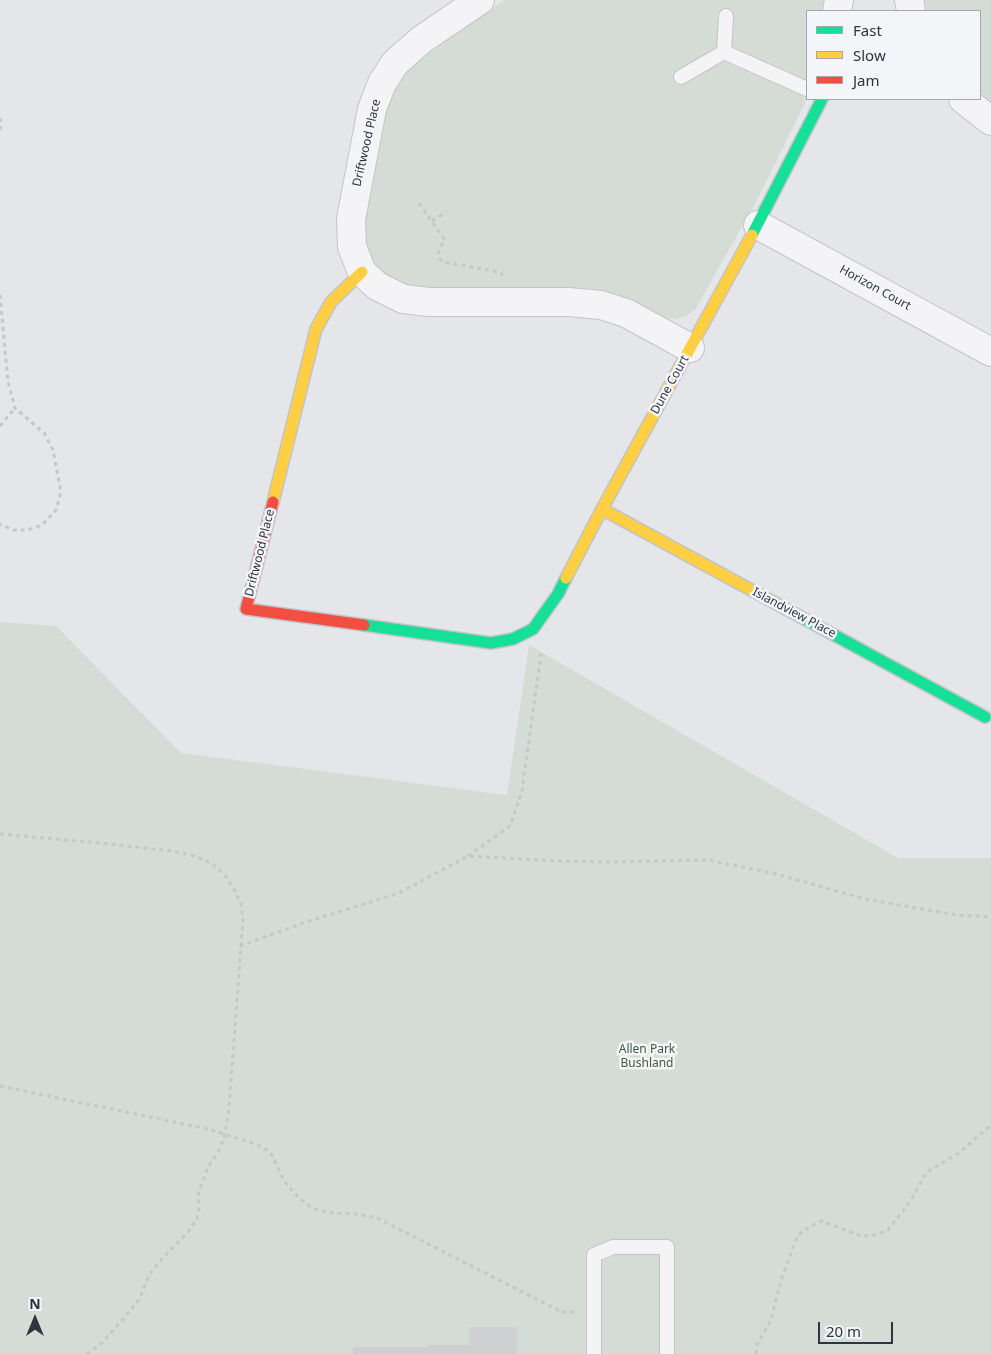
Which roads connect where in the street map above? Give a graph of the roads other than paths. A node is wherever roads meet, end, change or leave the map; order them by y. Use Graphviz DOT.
graph roads {
  1 [pos="480,0"];
  2 [pos="726,16"];
  3 [pos="724,52"];
  4 [pos="680,77"];
  5 [pos="806,89"];
  6 [pos="821,100"];
  7 [pos="964,100"];
  8 [pos="991,121"];
  9 [pos="758,225"];
  10 [pos="362,272"];
  11 [pos="690,348"];
  12 [pos="991,352"];
  13 [pos="602,509"];
  14 [pos="533,630"];
  15 [pos="986,716"];
  16 [pos="594,1354"];
  17 [pos="667,1354"];
  1 -- 10 [label="street, Driftwood Place"];
  2 -- 3 [label="lane"];
  3 -- 4 [label="lane"];
  3 -- 5 [label="lane"];
  6 -- 9 [label="street, Dune Court"];
  7 -- 8 [label="street"];
  9 -- 11 [label="street, Dune Court"];
  9 -- 12 [label="street, Horizon Court"];
  10 -- 11 [label="street, Driftwood Place"];
  10 -- 14 [label="street, Driftwood Place"];
  11 -- 13 [label="street, Dune Court"];
  13 -- 14 [label="street, Dune Court"];
  13 -- 15 [label="street, Islandview Place"];
  16 -- 17 [label="lane"];
}
